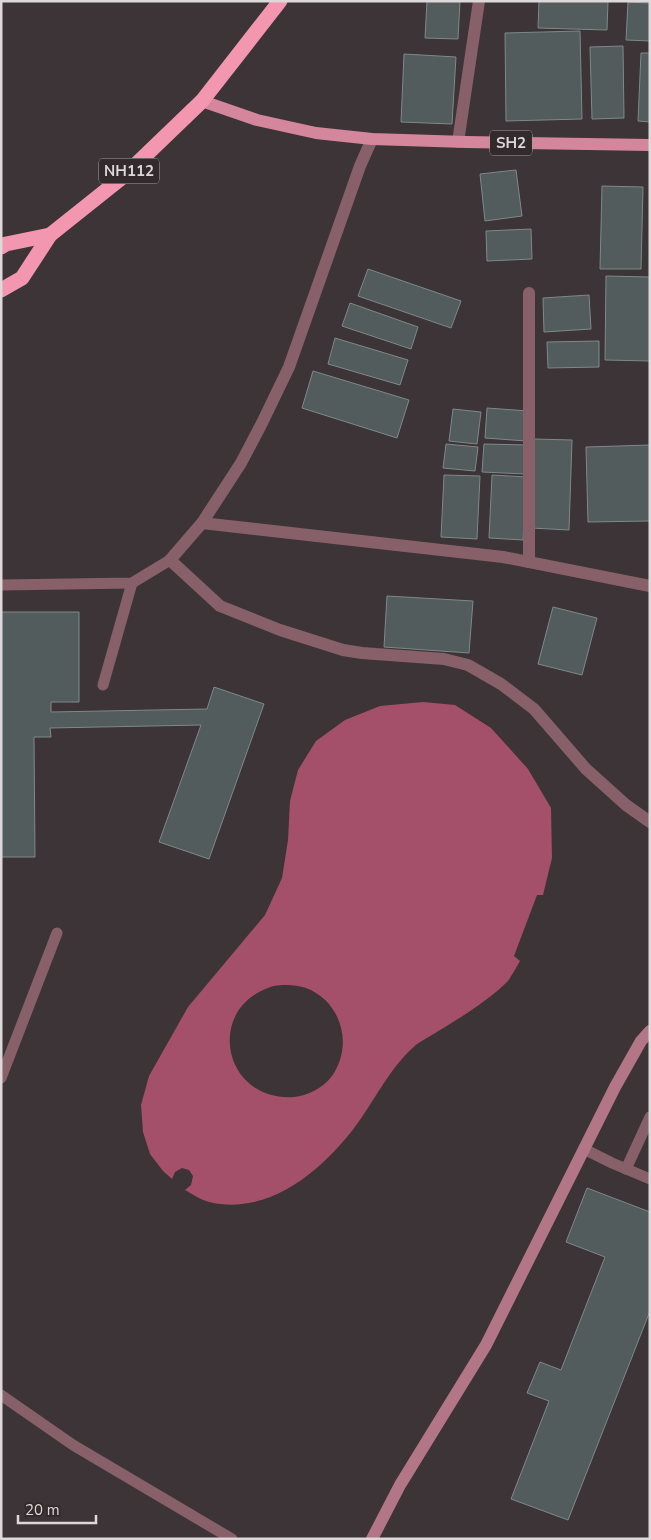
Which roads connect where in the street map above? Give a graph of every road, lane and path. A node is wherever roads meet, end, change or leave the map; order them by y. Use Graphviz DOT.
graph roads {
  1 [pos="280,1"];
  2 [pos="479,1"];
  3 [pos="202,101"];
  4 [pos="372,139"];
  5 [pos="458,142"];
  6 [pos="650,145"];
  7 [pos="50,235"];
  8 [pos="1,247"];
  9 [pos="1,290"];
  10 [pos="529,293"];
  11 [pos="202,523"];
  12 [pos="170,560"];
  13 [pos="529,562"];
  14 [pos="132,583"];
  15 [pos="1,585"];
  16 [pos="650,586"];
  17 [pos="103,685"];
  18 [pos="650,822"];
  19 [pos="57,932"];
  20 [pos="650,1031"];
  21 [pos="1,1078"];
  22 [pos="650,1117"];
  23 [pos="584,1149"];
  24 [pos="626,1169"];
  25 [pos="650,1178"];
  26 [pos="1,1395"];
  27 [pos="232,1539"];
  28 [pos="372,1539"];
  1 -- 3 [label="highway, NH112"];
  2 -- 5 [label="street"];
  3 -- 4 [label="main road, SH2"];
  3 -- 7 [label="highway, NH112"];
  4 -- 5 [label="main road, SH2"];
  4 -- 11 [label="street"];
  5 -- 6 [label="main road, SH2"];
  7 -- 8 [label="highway, NH112"];
  7 -- 9 [label="highway, NH112"];
  10 -- 13 [label="street"];
  11 -- 12 [label="street"];
  11 -- 13 [label="street"];
  12 -- 14 [label="lane"];
  12 -- 18 [label="street"];
  13 -- 16 [label="street"];
  14 -- 15 [label="lane"];
  14 -- 17 [label="lane"];
  19 -- 21 [label="lane"];
  20 -- 23 [label="street"];
  22 -- 24 [label="lane"];
  23 -- 24 [label="lane"];
  23 -- 28 [label="street"];
  24 -- 25 [label="lane"];
  26 -- 27 [label="lane"];
}
